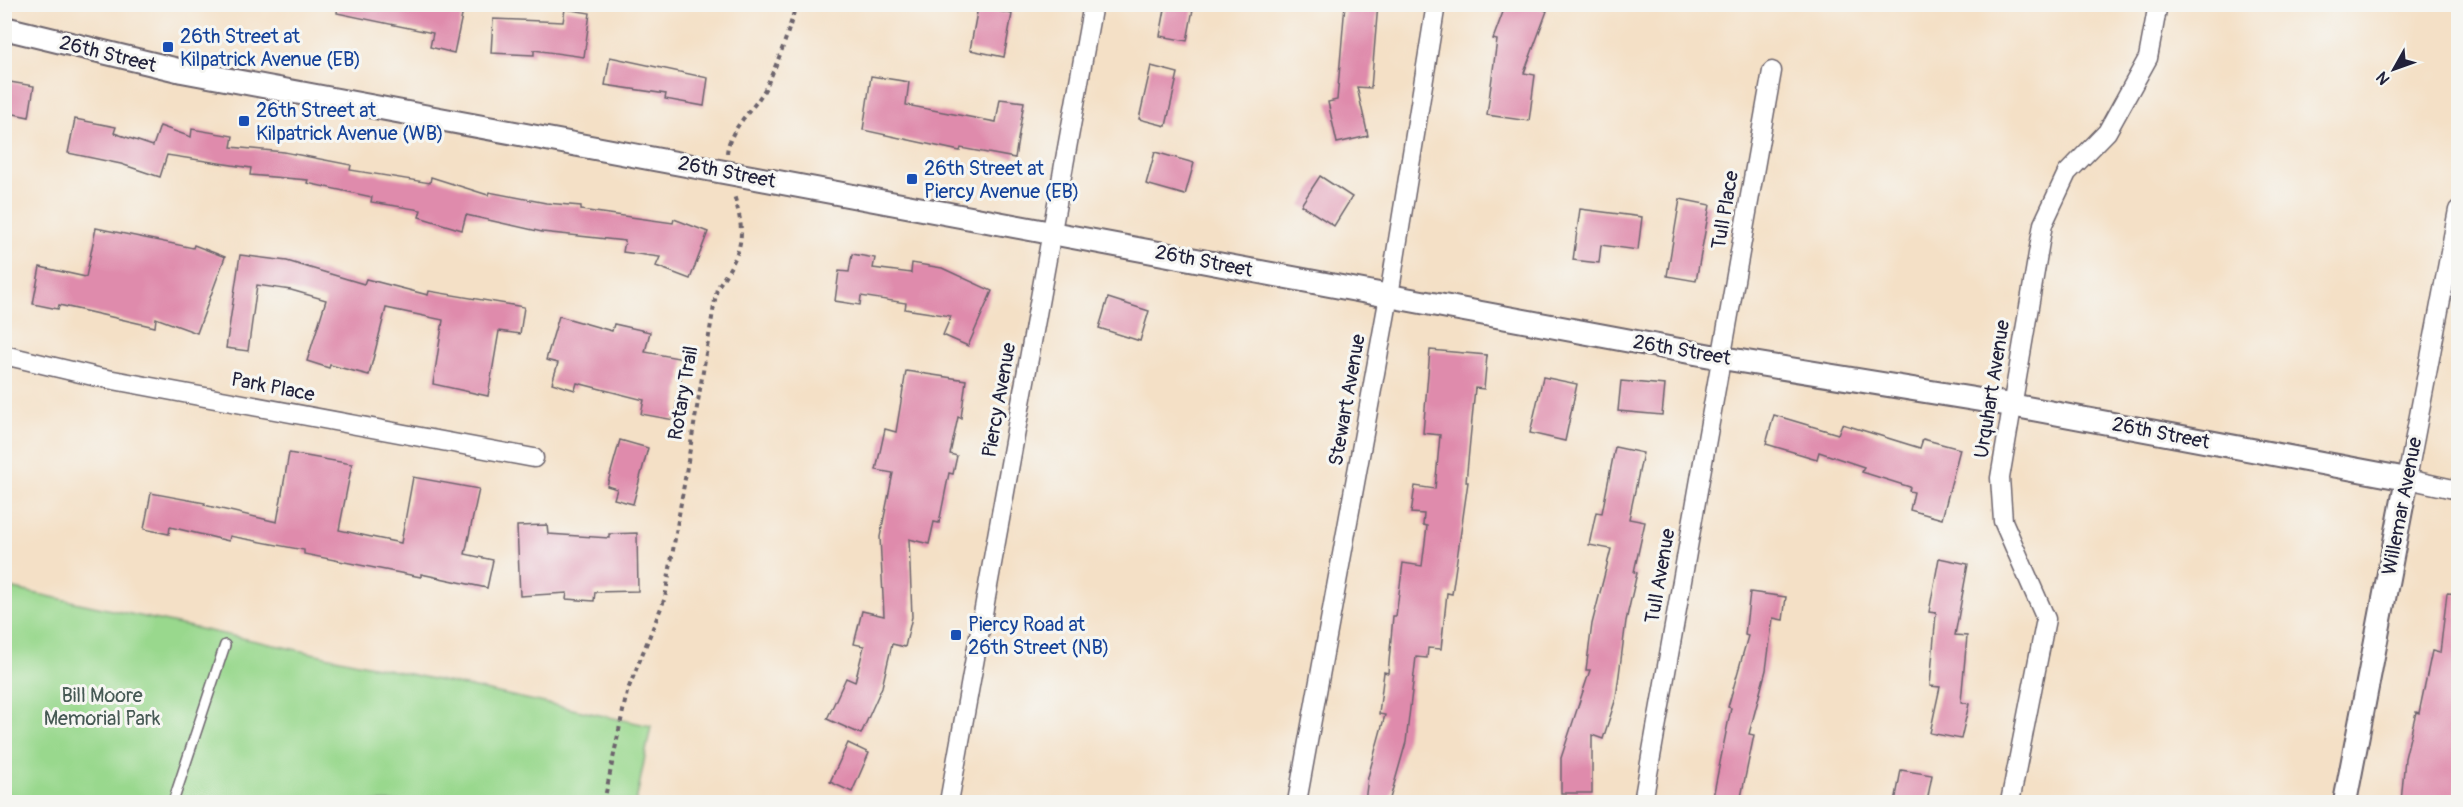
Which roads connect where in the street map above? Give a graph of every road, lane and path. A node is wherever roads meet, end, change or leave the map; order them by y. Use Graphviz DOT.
graph roads {
  1 [pos="796,4"];
  2 [pos="1093,4"];
  3 [pos="1436,4"];
  4 [pos="2158,4"];
  5 [pos="4,28"];
  6 [pos="1772,71"];
  7 [pos="727,172"];
  8 [pos="2458,210"];
  9 [pos="1052,233"];
  10 [pos="1389,296"];
  11 [pos="4,355"];
  12 [pos="1722,358"];
  13 [pos="2011,405"];
  14 [pos="534,458"];
  15 [pos="2408,479"];
  16 [pos="2458,490"];
  17 [pos="225,645"];
  18 [pos="174,802"];
  19 [pos="604,802"];
  20 [pos="949,802"];
  21 [pos="1298,802"];
  22 [pos="1643,802"];
  23 [pos="2010,802"];
  24 [pos="2344,802"];
  1 -- 7 [label="path, Rotary Trail"];
  2 -- 9 [label="street, Piercy Avenue"];
  3 -- 10 [label="street, Stewart Avenue"];
  4 -- 13 [label="street, Urquhart Avenue"];
  5 -- 7 [label="street, 26th Street"];
  6 -- 12 [label="street, Tull Place"];
  7 -- 9 [label="street, 26th Street"];
  7 -- 19 [label="path, Rotary Trail"];
  8 -- 15 [label="street, Willemar Avenue"];
  9 -- 10 [label="street, 26th Street"];
  9 -- 20 [label="street, Piercy Avenue"];
  10 -- 12 [label="street, 26th Street"];
  10 -- 21 [label="street, Stewart Avenue"];
  11 -- 14 [label="street, Park Place"];
  12 -- 13 [label="street, 26th Street"];
  12 -- 22 [label="street, Tull Avenue"];
  13 -- 15 [label="street, 26th Street"];
  13 -- 23 [label="street, Urquhart Avenue"];
  15 -- 16 [label="street"];
  15 -- 24 [label="street, Willemar Avenue"];
  17 -- 18 [label="lane"];
}
